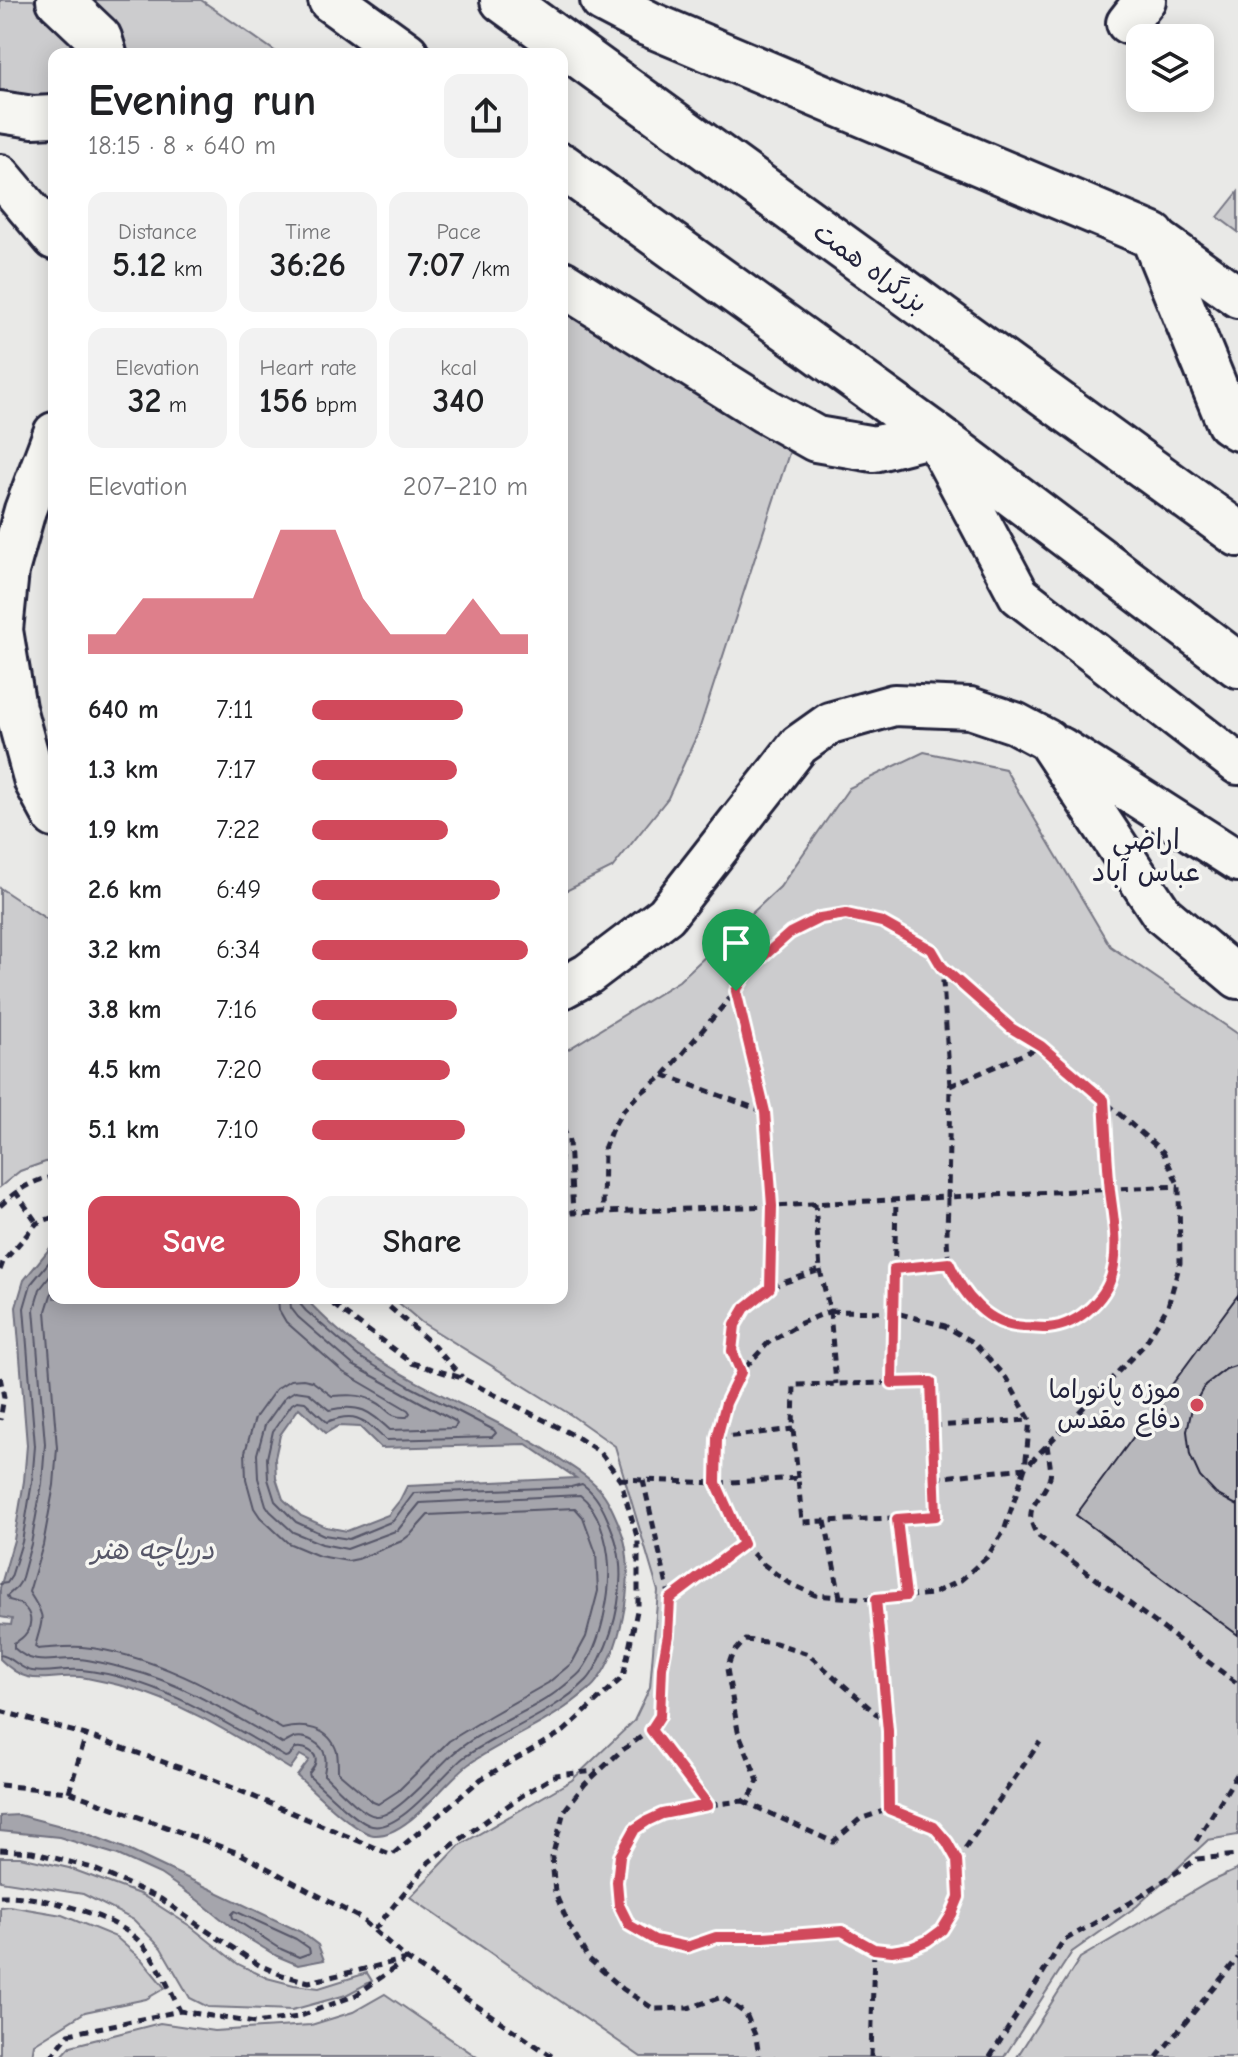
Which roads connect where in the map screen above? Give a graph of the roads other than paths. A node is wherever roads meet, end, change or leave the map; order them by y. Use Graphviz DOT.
graph roads {
  1 [pos="59,0"];
  2 [pos="331,0"];
  3 [pos="503,0"];
  4 [pos="603,0"];
  5 [pos="102,48"];
  6 [pos="398,48"];
  7 [pos="0,112"];
  8 [pos="48,116"];
  9 [pos="568,170"];
  10 [pos="0,175"];
  11 [pos="48,232"];
  12 [pos="1153,236"];
  13 [pos="568,287"];
  14 [pos="1238,297"];
  15 [pos="1238,428"];
  16 [pos="933,434"];
  17 [pos="48,449"];
  18 [pos="1238,534"];
  19 [pos="1238,665"];
  20 [pos="1047,740"];
  21 [pos="1238,764"];
  22 [pos="48,806"];
  23 [pos="1238,861"];
  24 [pos="1238,978"];
  25 [pos="568,985"];
  1 -- 5 [label="highway"];
  2 -- 6 [label="highway"];
  3 -- 18 [label="highway, بزرگراه همت"];
  4 -- 12 [label="highway"];
  7 -- 8 [label="street"];
  9 -- 16 [label="highway"];
  10 -- 11 [label="street"];
  12 -- 14 [label="street"];
  12 -- 15 [label="highway"];
  13 -- 16 [label="highway"];
  16 -- 19 [label="highway"];
  16 -- 21 [label="street"];
  17 -- 22 [label="street"];
  20 -- 23 [label="street"];
  20 -- 24 [label="street"];
  20 -- 25 [label="street"];
}
